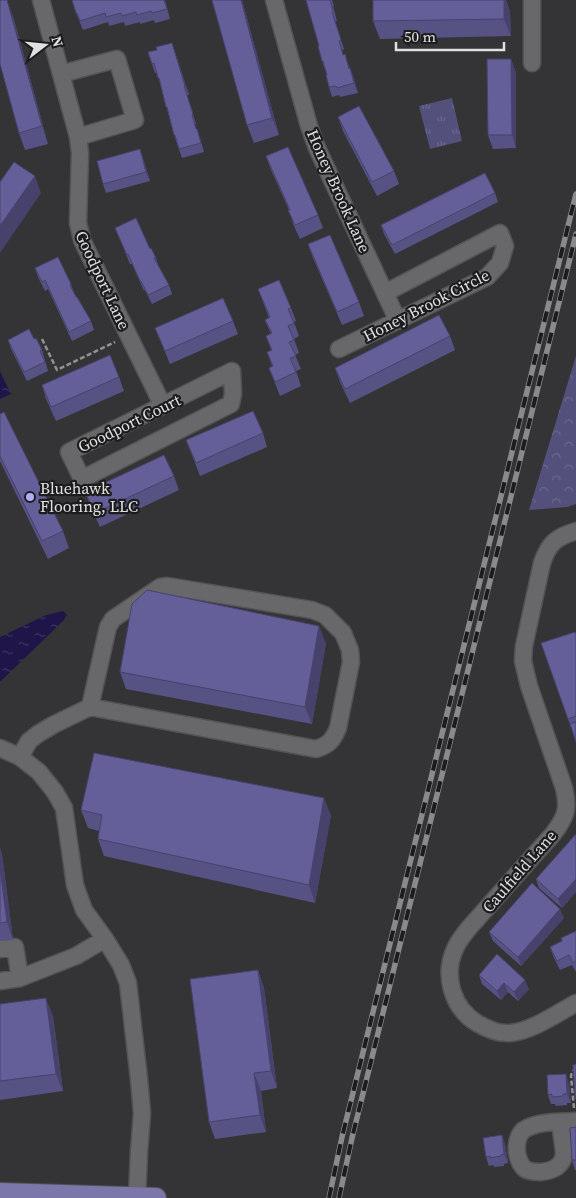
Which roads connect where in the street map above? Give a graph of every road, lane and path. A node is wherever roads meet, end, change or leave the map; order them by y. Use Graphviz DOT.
graph roads {
  1 [pos="42,0"];
  2 [pos="274,0"];
  3 [pos="532,0"];
  4 [pos="532,63"];
  5 [pos="61,74"];
  6 [pos="78,137"];
  7 [pos="385,293"];
  8 [pos="398,321"];
  9 [pos="128,334"];
  10 [pos="42,340"];
  11 [pos="339,349"];
  12 [pos="163,406"];
  13 [pos="576,531"];
  14 [pos="90,707"];
  15 [pos="0,748"];
  16 [pos="20,757"];
  17 [pos="105,939"];
  18 [pos="0,949"];
  19 [pos="20,978"];
  20 [pos="0,981"];
  21 [pos="576,1003"];
  22 [pos="576,1068"];
  23 [pos="570,1121"];
  24 [pos="0,1193"];
  25 [pos="143,1198"];
  1 -- 5 [label="street, Goodport Lane"];
  2 -- 7 [label="street, Honey Brook Lane"];
  3 -- 4 [label="street"];
  5 -- 6 [label="street, Goodport Lane"];
  5 -- 6 [label="street"];
  6 -- 9 [label="street, Goodport Lane"];
  7 -- 8 [label="street, Honey Brook Lane"];
  7 -- 8 [label="street, Honey Brook Circle"];
  8 -- 11 [label="street, Honey Brook Circle"];
  9 -- 10 [label="path"];
  9 -- 12 [label="street, Goodport Lane"];
  12 -- 12 [label="street, Goodport Court"];
  13 -- 21 [label="street, Caulfield Lane"];
  14 -- 14 [label="street"];
  14 -- 16 [label="street"];
  15 -- 16 [label="street"];
  16 -- 17 [label="street"];
  17 -- 19 [label="street"];
  17 -- 25 [label="street"];
  18 -- 19 [label="street"];
  19 -- 20 [label="street"];
  22 -- 23 [label="path"];
  24 -- 25 [label="main road"];
}
